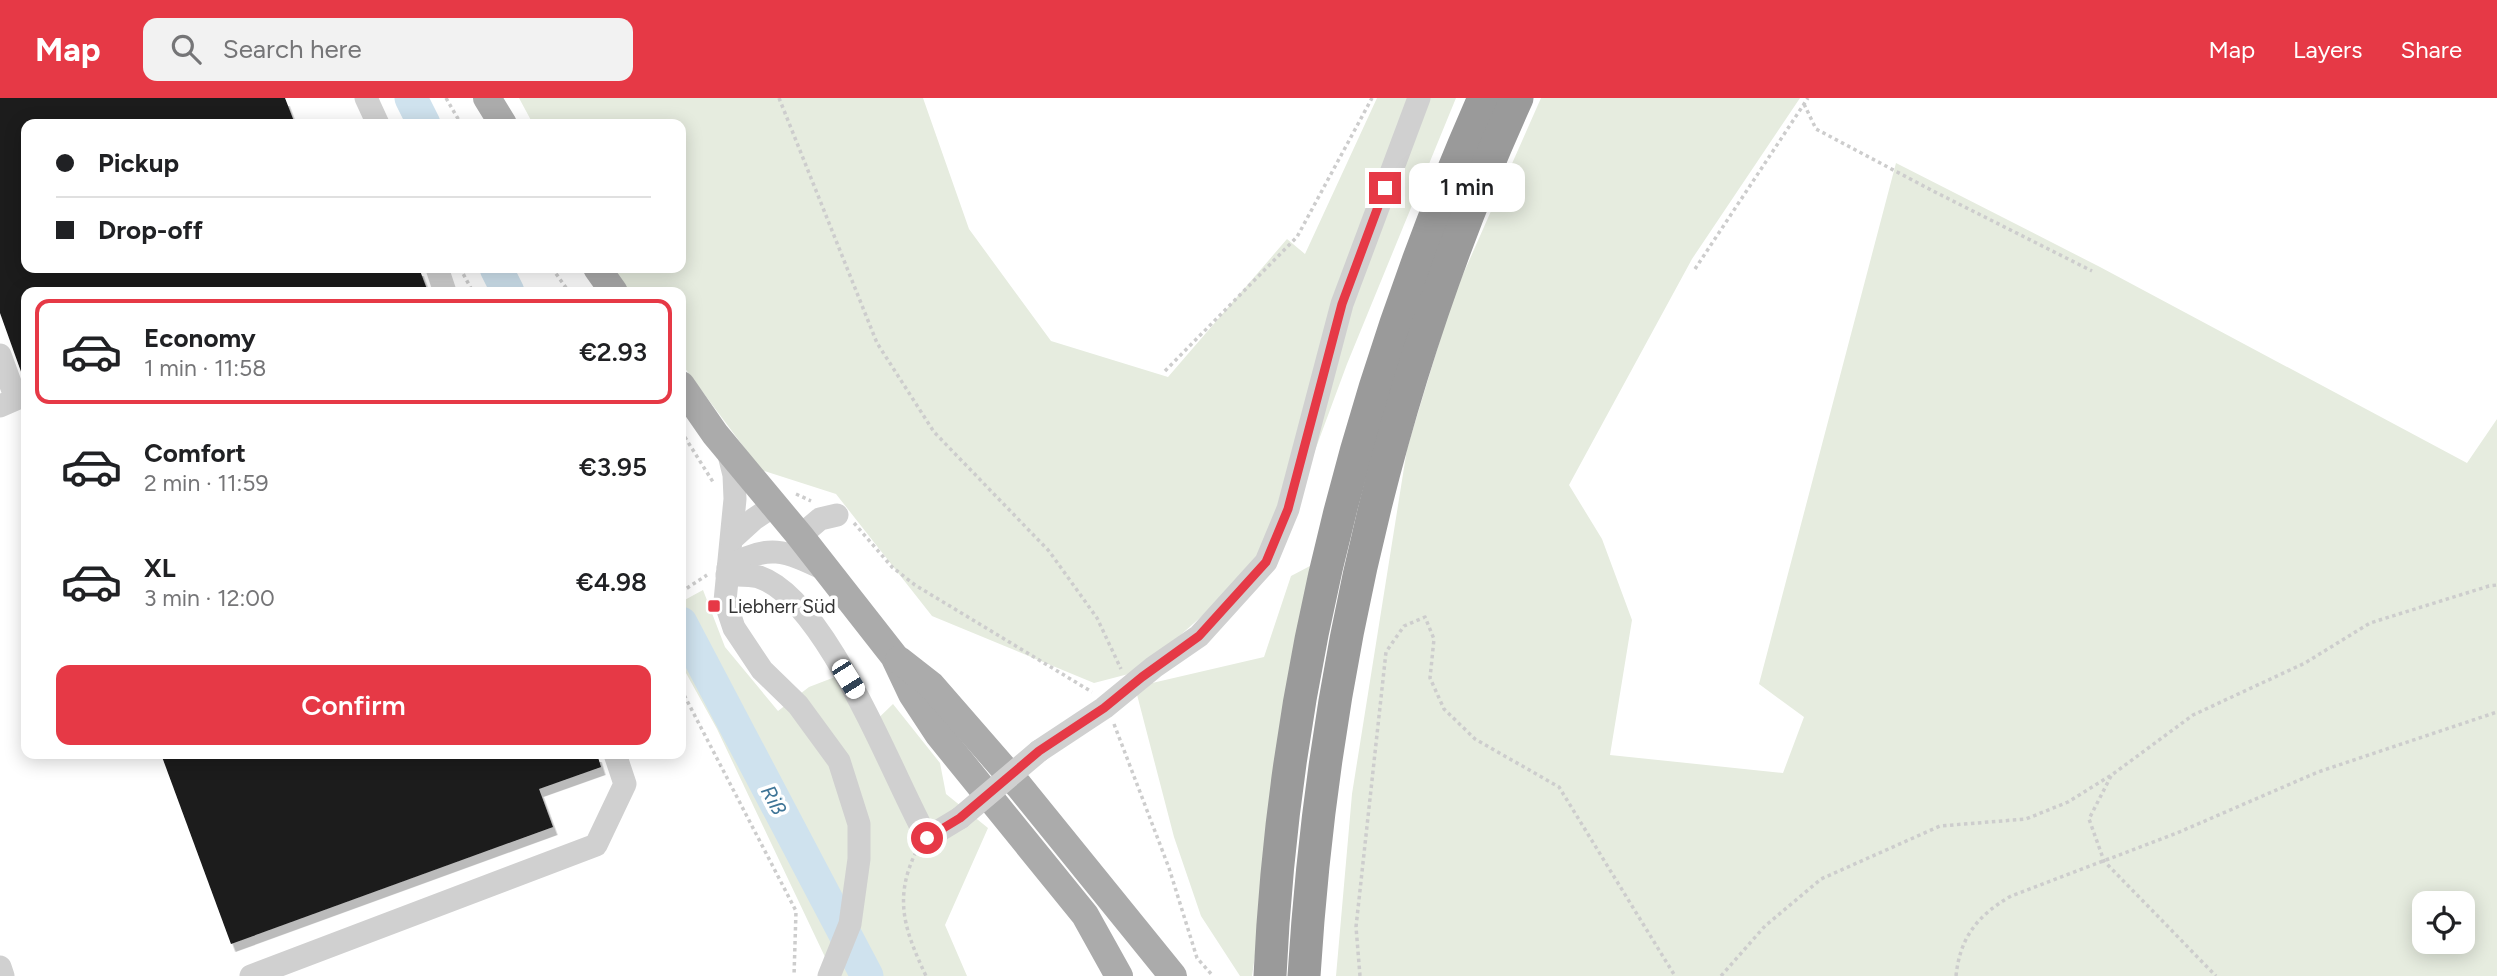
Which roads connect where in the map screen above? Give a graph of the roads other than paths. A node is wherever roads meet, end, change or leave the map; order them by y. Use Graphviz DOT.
graph roads {
  1 [pos="366,98"];
  2 [pos="487,98"];
  3 [pos="1419,98"];
  4 [pos="1484,98"];
  5 [pos="1517,98"];
  6 [pos="376,119"];
  7 [pos="500,119"];
  8 [pos="0,355"];
  9 [pos="686,392"];
  10 [pos="0,406"];
  11 [pos="728,451"];
  12 [pos="775,505"];
  13 [pos="837,515"];
  14 [pos="800,536"];
  15 [pos="732,539"];
  16 [pos="718,571"];
  17 [pos="828,572"];
  18 [pos="894,656"];
  19 [pos="617,759"];
  20 [pos="0,967"];
  21 [pos="1270,969"];
  22 [pos="3,976"];
  23 [pos="251,976"];
  24 [pos="828,976"];
  25 [pos="1119,976"];
  26 [pos="1172,976"];
  27 [pos="1304,976"];
  1 -- 6 [label="street"];
  2 -- 7 [label="main road"];
  3 -- 16 [label="street, bridge"];
  4 -- 21 [label="highway"];
  5 -- 27 [label="highway"];
  8 -- 10 [label="street"];
  9 -- 11 [label="main road"];
  11 -- 12 [label="main road"];
  11 -- 15 [label="street"];
  12 -- 14 [label="main road"];
  12 -- 15 [label="street"];
  13 -- 14 [label="street"];
  14 -- 17 [label="main road"];
  15 -- 16 [label="street"];
  16 -- 17 [label="street"];
  16 -- 24 [label="street"];
  17 -- 18 [label="main road"];
  18 -- 25 [label="main road"];
  18 -- 26 [label="main road"];
  19 -- 23 [label="street"];
  20 -- 22 [label="street"];
}
